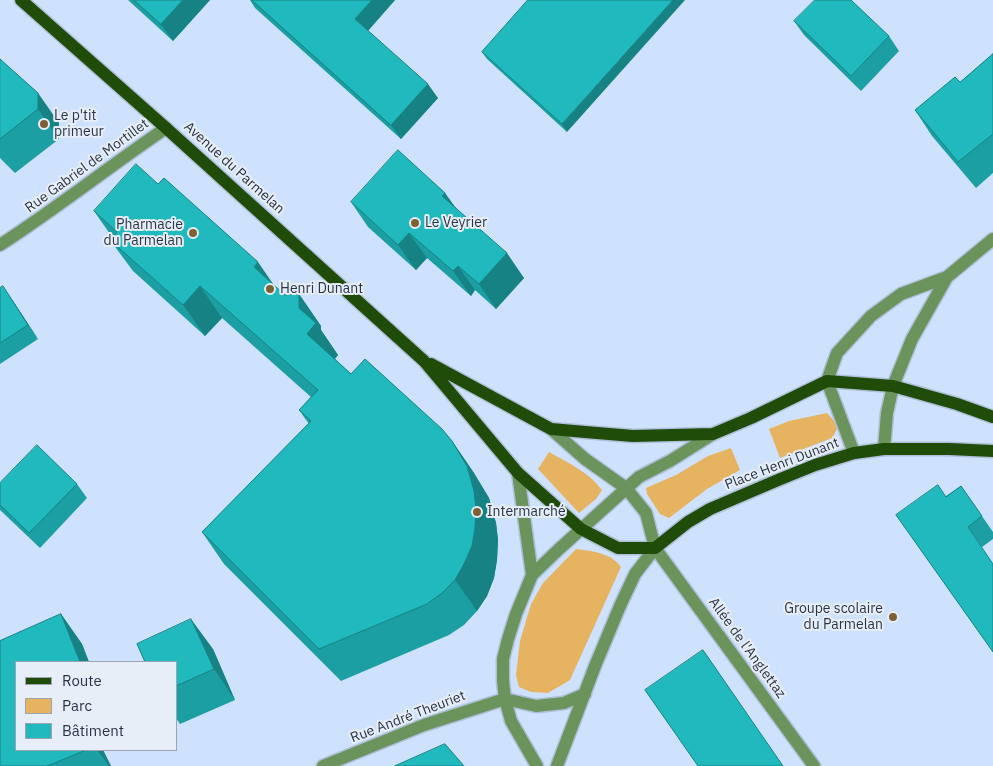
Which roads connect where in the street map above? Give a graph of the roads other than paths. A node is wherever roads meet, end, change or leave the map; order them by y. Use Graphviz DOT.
graph roads {
  1 [pos="21,0"];
  2 [pos="166,128"];
  3 [pos="993,239"];
  4 [pos="0,245"];
  5 [pos="947,277"];
  6 [pos="424,361"];
  7 [pos="827,381"];
  8 [pos="893,386"];
  9 [pos="993,417"];
  10 [pos="551,429"];
  11 [pos="713,434"];
  12 [pos="884,449"];
  13 [pos="993,452"];
  14 [pos="854,453"];
  15 [pos="518,473"];
  16 [pos="626,488"];
  17 [pos="581,529"];
  18 [pos="655,548"];
  19 [pos="532,575"];
  20 [pos="585,694"];
  21 [pos="505,698"];
  22 [pos="322,766"];
  23 [pos="537,766"];
  24 [pos="557,766"];
  25 [pos="814,766"];
  1 -- 2 [label="main road, Avenue du Parmelan"];
  2 -- 4 [label="street, Rue Gabriel de Mortillet"];
  2 -- 6 [label="main road, Avenue du Parmelan"];
  3 -- 5 [label="street"];
  5 -- 7 [label="street"];
  5 -- 8 [label="street"];
  6 -- 10 [label="main road"];
  6 -- 15 [label="main road"];
  7 -- 8 [label="main road"];
  7 -- 11 [label="main road"];
  7 -- 14 [label="street"];
  8 -- 9 [label="main road"];
  8 -- 12 [label="street"];
  10 -- 11 [label="main road"];
  10 -- 16 [label="street"];
  11 -- 16 [label="street"];
  12 -- 13 [label="main road, Place Henri Dunant"];
  12 -- 14 [label="main road, Place Henri Dunant"];
  14 -- 18 [label="main road, Place Henri Dunant"];
  15 -- 17 [label="main road"];
  15 -- 19 [label="street"];
  16 -- 17 [label="street"];
  16 -- 18 [label="street"];
  17 -- 18 [label="main road"];
  17 -- 19 [label="street"];
  18 -- 20 [label="street, Place Henri Dunant"];
  18 -- 25 [label="street, Allée de l'Anglettaz"];
  19 -- 21 [label="street"];
  20 -- 21 [label="street"];
  20 -- 24 [label="street, Place Henri Dunant"];
  21 -- 22 [label="street, Rue André Theuriet"];
  21 -- 23 [label="street"];
}
